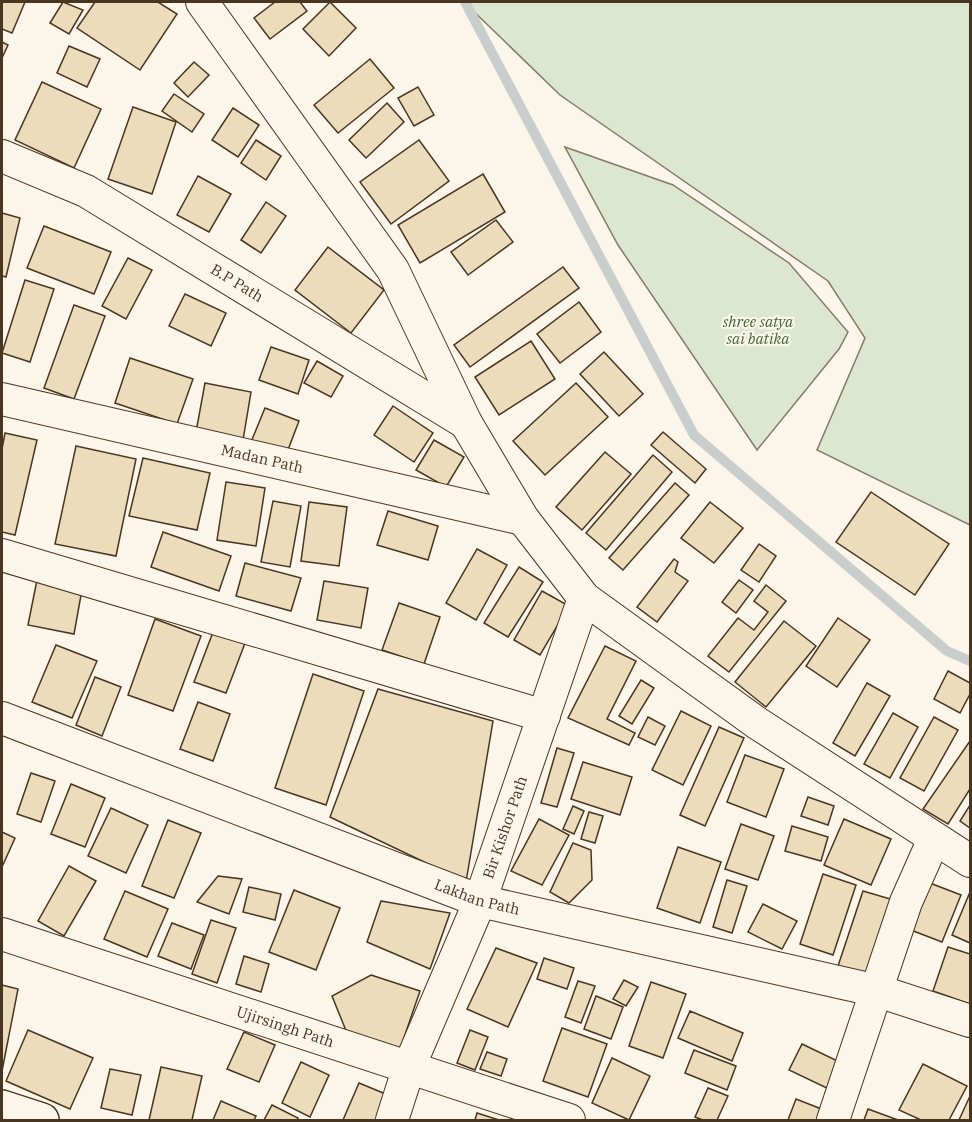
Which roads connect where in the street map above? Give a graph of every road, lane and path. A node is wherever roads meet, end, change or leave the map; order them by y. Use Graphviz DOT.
graph roads {
  1 [pos="202,2"];
  2 [pos="2,156"];
  3 [pos="2,399"];
  4 [pos="466,423"];
  5 [pos="523,519"];
  6 [pos="2,555"];
  7 [pos="584,598"];
  8 [pos="544,716"];
  9 [pos="2,718"];
  10 [pos="934,839"];
  11 [pos="970,861"];
  12 [pos="480,901"];
  13 [pos="2,934"];
  14 [pos="878,991"];
  15 [pos="970,1021"];
  16 [pos="409,1067"];
  17 [pos="2,1107"];
  18 [pos="35,1119"];
  19 [pos="392,1120"];
  20 [pos="569,1120"];
  21 [pos="833,1120"];
  1 -- 4 [label="street"];
  2 -- 4 [label="street, B.P Path"];
  3 -- 5 [label="street, Madan Path"];
  4 -- 5 [label="street"];
  5 -- 7 [label="street"];
  6 -- 8 [label="street"];
  7 -- 8 [label="street, Bir Kishor Path"];
  7 -- 10 [label="street"];
  8 -- 12 [label="street, Bir Kishor Path"];
  9 -- 12 [label="street, Lakhan Path"];
  10 -- 11 [label="street"];
  10 -- 14 [label="street"];
  12 -- 14 [label="street, Lakhan Path"];
  12 -- 16 [label="street, Bir Kishor Path"];
  13 -- 16 [label="street, Ujirsingh Path"];
  14 -- 15 [label="street, Lakhan Path"];
  14 -- 21 [label="street"];
  16 -- 19 [label="street, Bir Kishor Path"];
  16 -- 20 [label="street, Ujirsingh Path"];
  17 -- 18 [label="street"];
}
